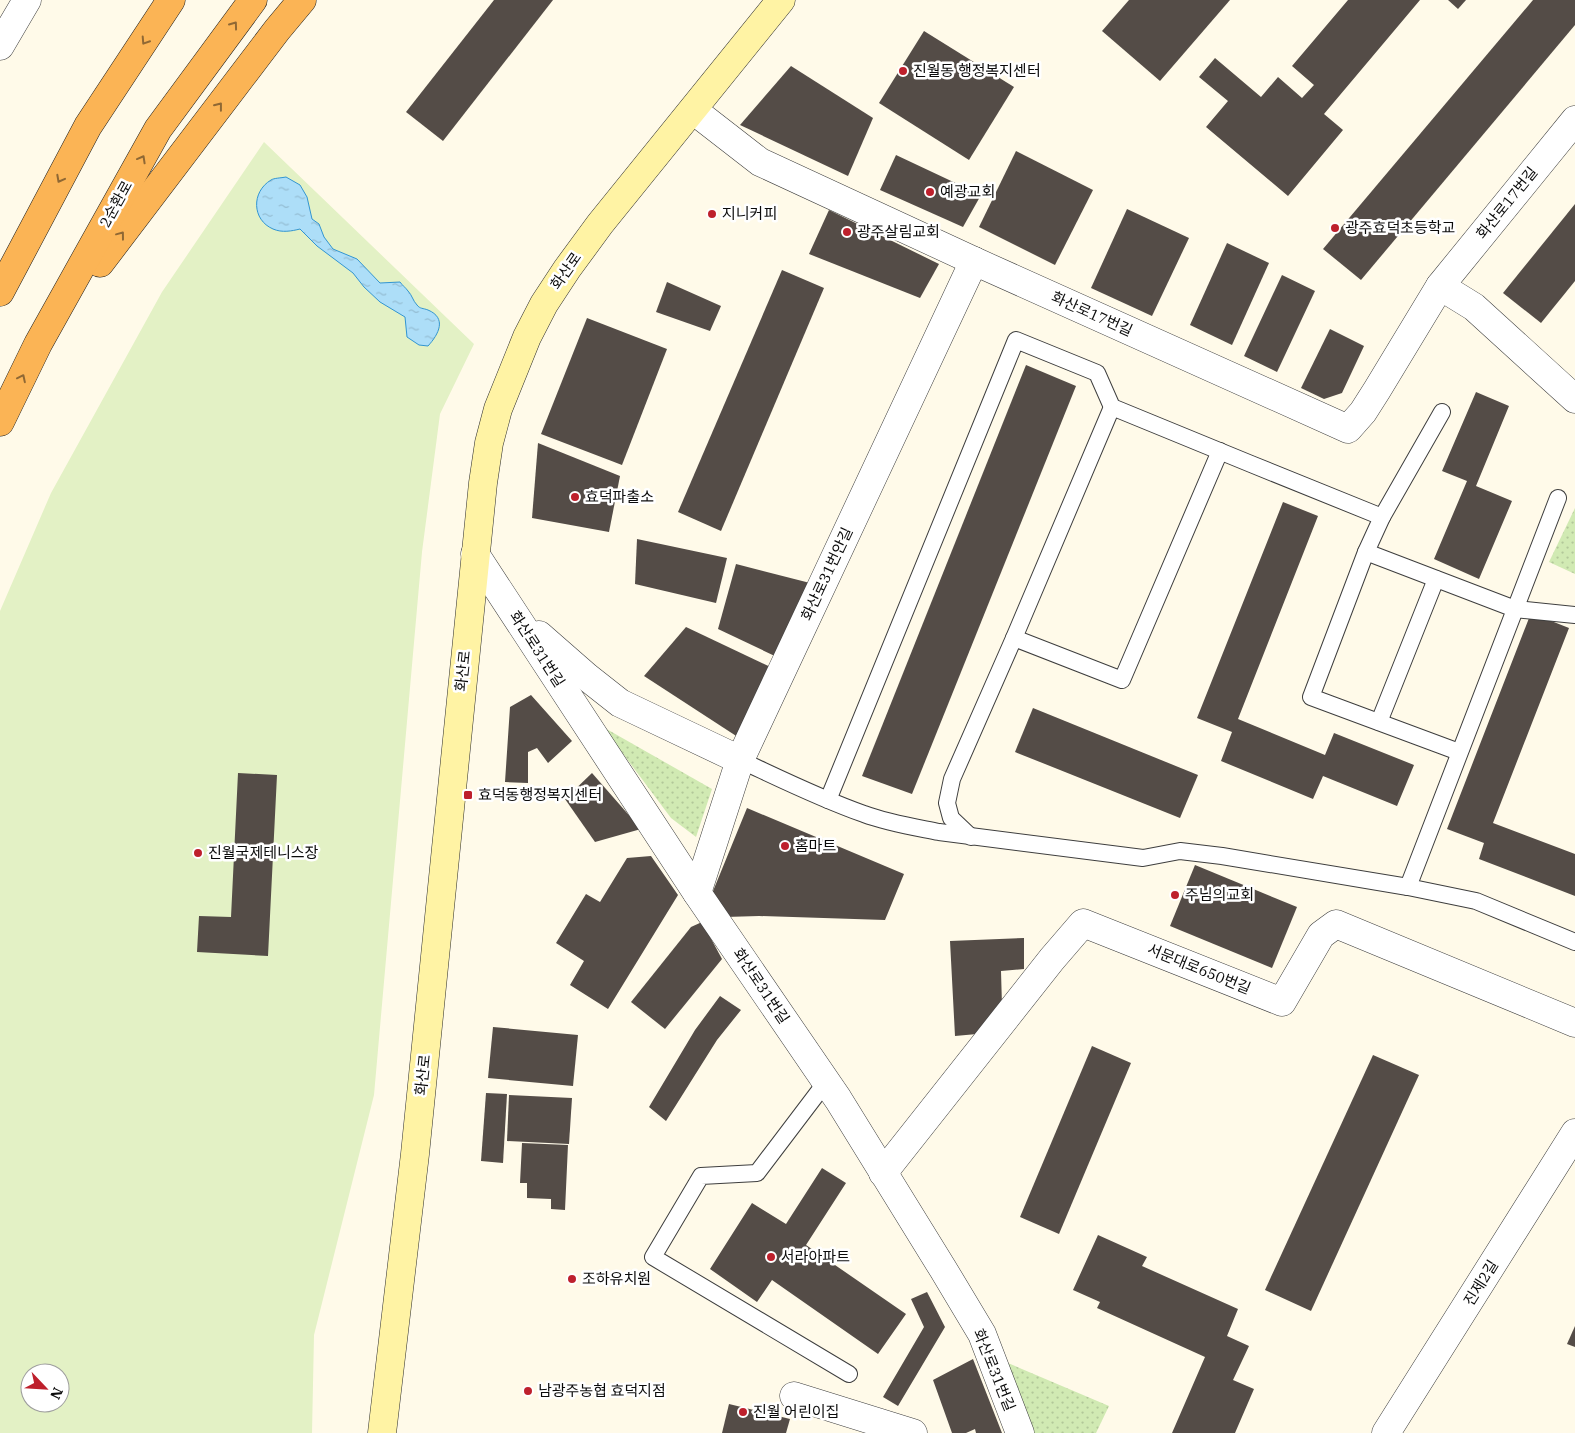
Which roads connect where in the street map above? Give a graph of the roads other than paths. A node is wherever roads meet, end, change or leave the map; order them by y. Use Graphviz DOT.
graph roads {
  1 [pos="27,0"];
  2 [pos="171,0"];
  3 [pos="253,0"];
  4 [pos="302,0"];
  5 [pos="781,0"];
  6 [pos="4,33"];
  7 [pos="692,110"];
  8 [pos="1575,120"];
  9 [pos="974,261"];
  10 [pos="1440,286"];
  11 [pos="0,292"];
  12 [pos="38,344"];
  13 [pos="1575,399"];
  14 [pos="1112,407"];
  15 [pos="1442,412"];
  16 [pos="0,422"];
  17 [pos="1220,451"];
  18 [pos="1558,498"];
  19 [pos="1382,516"];
  20 [pos="1366,552"];
  21 [pos="475,554"];
  22 [pos="1436,579"];
  23 [pos="1515,609"];
  24 [pos="512,611"];
  25 [pos="1575,615"];
  26 [pos="1014,638"];
  27 [pos="1379,722"];
  28 [pos="1460,752"];
  29 [pos="740,760"];
  30 [pos="828,800"];
  31 [pos="971,836"];
  32 [pos="1408,887"];
  33 [pos="698,893"];
  34 [pos="1575,942"];
  35 [pos="1575,1023"];
  36 [pos="826,1082"];
  37 [pos="1575,1132"];
  38 [pos="883,1173"];
  39 [pos="849,1374"];
  40 [pos="794,1396"];
  41 [pos="382,1433"];
  42 [pos="913,1433"];
  43 [pos="1020,1433"];
  44 [pos="1386,1433"];
  1 -- 6 [label="street"];
  2 -- 11 [label="highway, one-way"];
  12 -- 3 [label="highway, 2순환로, one-way"];
  12 -- 4 [label="highway, one-way"];
  5 -- 7 [label="main road, 화산로"];
  7 -- 9 [label="street, 화산로17번길"];
  7 -- 21 [label="main road, 화산로"];
  8 -- 10 [label="street, 화산로17번길"];
  9 -- 10 [label="street, 화산로17번길"];
  9 -- 29 [label="street, 화산로31번안길"];
  10 -- 13 [label="street"];
  16 -- 12 [label="highway, 2순환로, one-way"];
  14 -- 17 [label="lane"];
  14 -- 26 [label="lane"];
  14 -- 30 [label="lane"];
  15 -- 19 [label="lane"];
  17 -- 19 [label="lane"];
  17 -- 26 [label="lane"];
  18 -- 23 [label="lane"];
  19 -- 20 [label="lane"];
  20 -- 22 [label="lane"];
  20 -- 27 [label="lane"];
  21 -- 24 [label="street, 화산로31번길"];
  21 -- 41 [label="main road, 화산로"];
  22 -- 23 [label="lane"];
  22 -- 27 [label="lane"];
  23 -- 25 [label="lane"];
  23 -- 28 [label="lane"];
  24 -- 29 [label="street"];
  24 -- 33 [label="street, 화산로31번길"];
  26 -- 31 [label="lane"];
  27 -- 28 [label="lane"];
  28 -- 32 [label="lane"];
  29 -- 30 [label="lane"];
  29 -- 33 [label="street, 화산로31번안길"];
  30 -- 31 [label="lane"];
  31 -- 32 [label="lane"];
  32 -- 34 [label="lane"];
  33 -- 36 [label="street, 화산로31번길"];
  35 -- 38 [label="street, 서문대로650번길"];
  36 -- 38 [label="street, 화산로31번길"];
  36 -- 39 [label="lane"];
  37 -- 44 [label="street, 진제2길"];
  38 -- 43 [label="street, 화산로31번길"];
  40 -- 42 [label="street"];
}
